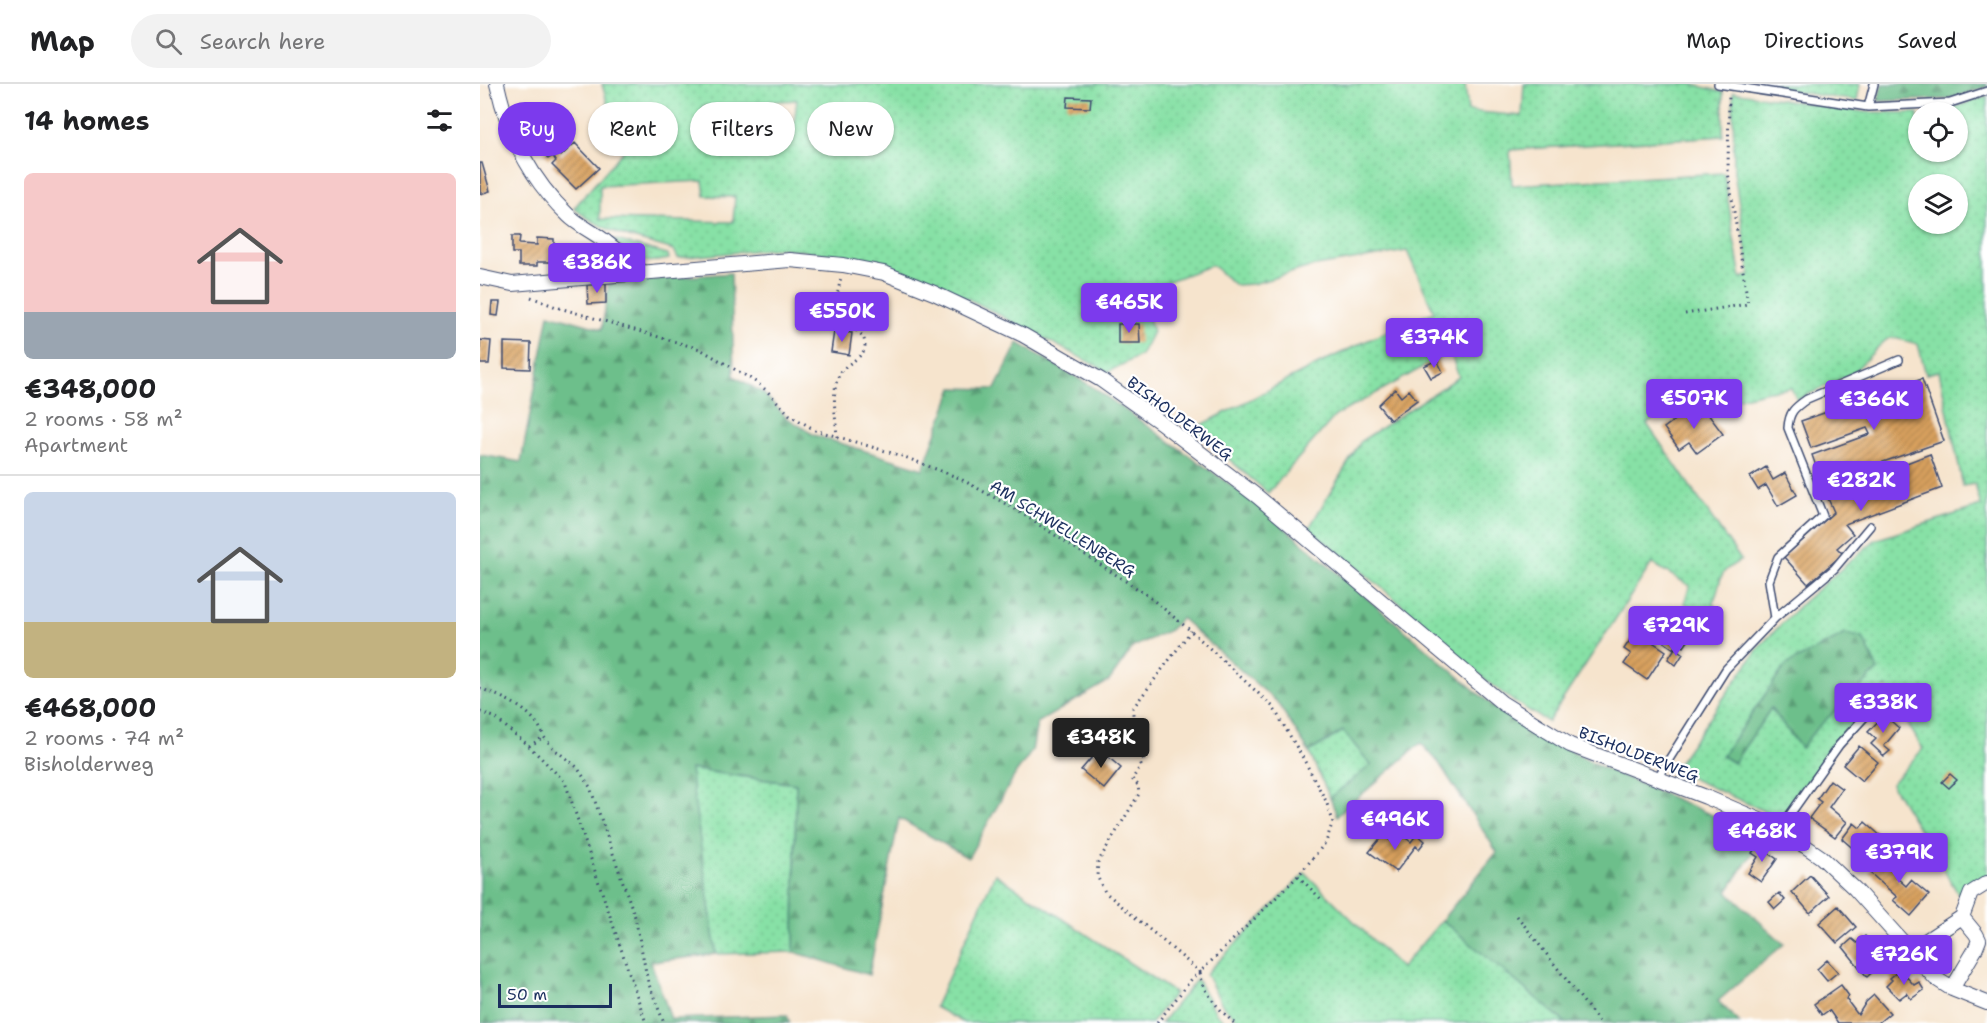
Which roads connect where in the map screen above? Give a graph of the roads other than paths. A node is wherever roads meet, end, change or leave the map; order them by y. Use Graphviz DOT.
graph roads {
  1 [pos="497,84"];
  2 [pos="1718,84"];
  3 [pos="1874,84"];
  4 [pos="1987,92"];
  5 [pos="1868,106"];
  6 [pos="641,271"];
  7 [pos="480,277"];
  8 [pos="1899,360"];
  9 [pos="1870,526"];
  10 [pos="1775,618"];
  11 [pos="1884,696"];
  12 [pos="1656,780"];
  13 [pos="1779,830"];
  14 [pos="1987,883"];
  15 [pos="1962,917"];
  16 [pos="1910,951"];
  17 [pos="1952,989"];
  18 [pos="1987,1003"];
  1 -- 6 [label="street"];
  2 -- 5 [label="lane"];
  3 -- 5 [label="lane"];
  4 -- 5 [label="lane"];
  6 -- 7 [label="street, BISHOLDERWEG"];
  6 -- 12 [label="street, BISHOLDERWEG"];
  8 -- 10 [label="lane"];
  9 -- 10 [label="lane"];
  10 -- 12 [label="lane"];
  11 -- 13 [label="lane"];
  12 -- 13 [label="street, BISHOLDERWEG"];
  13 -- 16 [label="street, BISHOLDERWEG"];
  14 -- 15 [label="street"];
  15 -- 16 [label="street"];
  15 -- 17 [label="street"];
  16 -- 17 [label="street, BISHOLDERWEG"];
  17 -- 18 [label="street, BISHOLDERWEG"];
}
